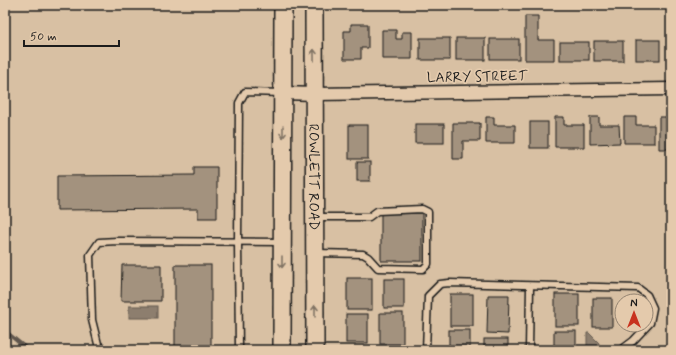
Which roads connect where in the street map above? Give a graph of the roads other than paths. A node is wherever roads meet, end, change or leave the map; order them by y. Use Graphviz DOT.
graph roads {
  1 [pos="283,5"];
  2 [pos="314,5"];
  3 [pos="671,88"];
  4 [pos="283,93"];
  5 [pos="315,94"];
  6 [pos="315,217"];
  7 [pos="238,241"];
  8 [pos="282,242"];
  9 [pos="315,253"];
  10 [pos="530,286"];
  11 [pos="104,350"];
  12 [pos="240,350"];
  13 [pos="282,350"];
  14 [pos="315,350"];
  15 [pos="426,350"];
  16 [pos="529,350"];
  17 [pos="621,350"];
  1 -- 4 [label="main road"];
  5 -- 2 [label="main road, ROWLETT ROAD, one-way"];
  3 -- 5 [label="street, LARRY STREET"];
  4 -- 5 [label="street, LARRY STREET"];
  4 -- 7 [label="lane"];
  4 -- 8 [label="main road, one-way"];
  5 -- 6 [label="main road, ROWLETT ROAD"];
  6 -- 9 [label="main road, ROWLETT ROAD"];
  6 -- 9 [label="lane"];
  7 -- 8 [label="lane"];
  7 -- 11 [label="lane"];
  7 -- 12 [label="lane"];
  8 -- 13 [label="main road, one-way"];
  14 -- 9 [label="main road, ROWLETT ROAD, one-way"];
  10 -- 15 [label="lane"];
  10 -- 16 [label="lane"];
  10 -- 17 [label="lane"];
}
